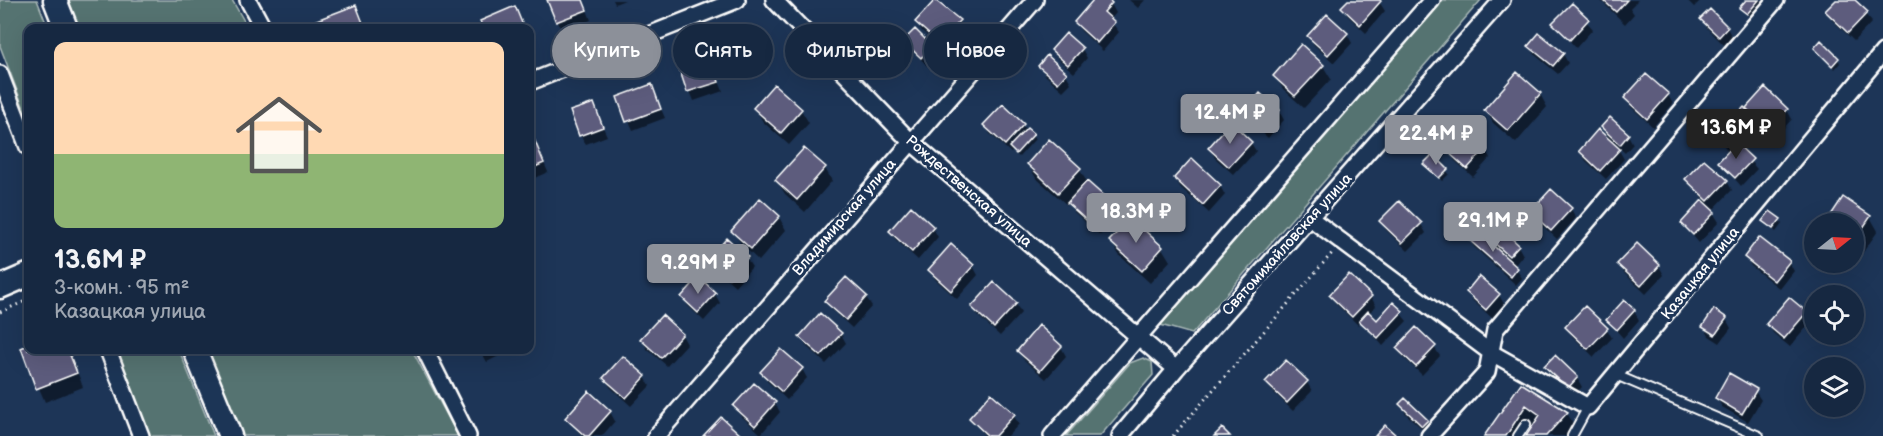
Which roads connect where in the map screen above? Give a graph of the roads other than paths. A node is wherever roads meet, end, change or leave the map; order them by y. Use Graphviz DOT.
graph roads {
  1 [pos="55,0"];
  2 [pos="248,0"];
  3 [pos="737,0"];
  4 [pos="774,0"];
  5 [pos="1035,0"];
  6 [pos="1432,0"];
  7 [pos="1502,0"];
  8 [pos="1776,0"];
  9 [pos="64,24"];
  10 [pos="260,24"];
  11 [pos="1883,52"];
  12 [pos="0,74"];
  13 [pos="534,79"];
  14 [pos="24,137"];
  15 [pos="910,141"];
  16 [pos="1310,218"];
  17 [pos="24,277"];
  18 [pos="0,287"];
  19 [pos="1141,337"];
  20 [pos="1490,352"];
  21 [pos="110,354"];
  22 [pos="197,354"];
  23 [pos="427,354"];
  24 [pos="1176,369"];
  25 [pos="1616,375"];
  26 [pos="1588,407"];
  27 [pos="1526,424"];
  28 [pos="141,436"];
  29 [pos="230,436"];
  30 [pos="468,436"];
  31 [pos="656,436"];
  32 [pos="1052,436"];
  33 [pos="1120,436"];
  34 [pos="1429,436"];
  35 [pos="1518,436"];
  36 [pos="1572,436"];
  37 [pos="1760,436"];
  1 -- 9 [label="main road"];
  2 -- 10 [label="street"];
  3 -- 13 [label="street"];
  4 -- 15 [label="street, Рождественская улица"];
  5 -- 15 [label="street, Владимирская улица"];
  6 -- 19 [label="street"];
  7 -- 16 [label="street, Святомихайловская улица"];
  8 -- 20 [label="street"];
  11 -- 25 [label="street, Казацкая улица"];
  12 -- 14 [label="street"];
  15 -- 19 [label="street, Рождественская улица"];
  15 -- 31 [label="street, Владимирская улица"];
  16 -- 20 [label="street"];
  16 -- 24 [label="street, Святомихайловская улица"];
  17 -- 18 [label="main road"];
  19 -- 24 [label="street, Рождественская улица"];
  19 -- 32 [label="street"];
  20 -- 26 [label="street"];
  20 -- 34 [label="street"];
  21 -- 28 [label="street"];
  22 -- 29 [label="main road"];
  23 -- 30 [label="street"];
  24 -- 33 [label="street, Святомихайловская улица"];
  25 -- 26 [label="street, Казацкая улица"];
  25 -- 37 [label="lane"];
  26 -- 36 [label="lane"];
  27 -- 35 [label="lane"];
}
